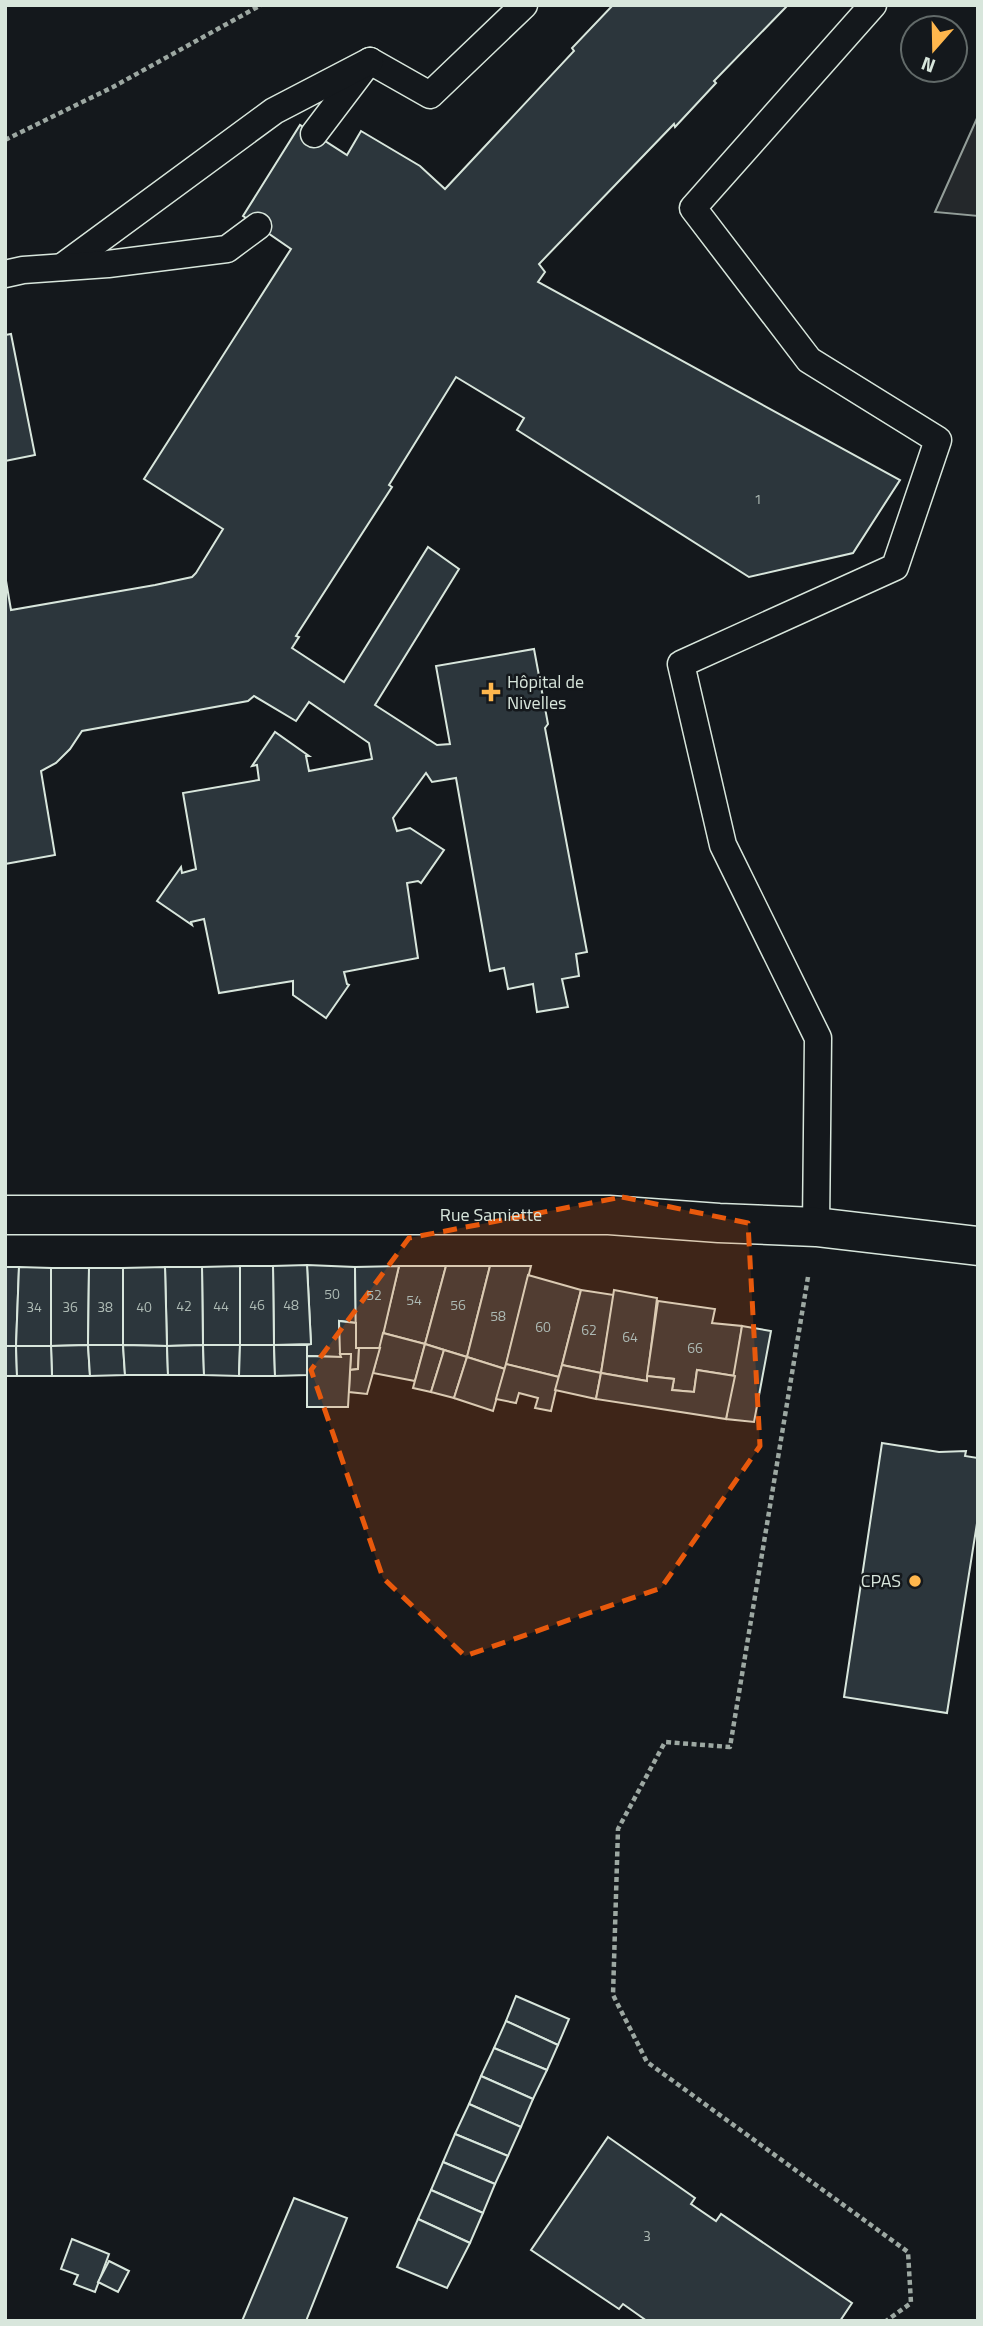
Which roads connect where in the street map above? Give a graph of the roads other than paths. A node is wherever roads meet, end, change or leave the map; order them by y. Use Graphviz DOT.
graph roads {
  1 [pos="524,5"];
  2 [pos="873,5"];
  3 [pos="370,61"];
  4 [pos="314,134"];
  5 [pos="258,226"];
  6 [pos="62,267"];
  7 [pos="5,274"];
  8 [pos="5,1215"];
  9 [pos="816,1227"];
  10 [pos="978,1246"];
  1 -- 3 [label="lane"];
  2 -- 9 [label="lane"];
  3 -- 4 [label="lane"];
  3 -- 6 [label="lane"];
  5 -- 6 [label="lane"];
  6 -- 7 [label="lane"];
  8 -- 9 [label="street, Rue Samiette"];
  9 -- 10 [label="street, Rue Samiette"];
}
